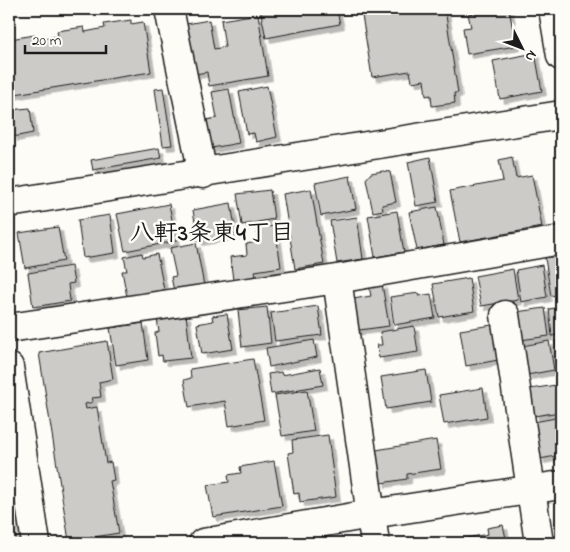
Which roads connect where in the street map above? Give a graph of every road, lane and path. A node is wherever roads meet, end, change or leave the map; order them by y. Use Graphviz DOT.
graph roads {
  1 [pos="169,9"];
  2 [pos="553,9"];
  3 [pos="561,56"];
  4 [pos="561,116"];
  5 [pos="203,174"];
  6 [pos="9,203"];
  7 [pos="561,240"];
  8 [pos="337,279"];
  9 [pos="505,315"];
  10 [pos="9,328"];
  11 [pos="9,367"];
  12 [pos="561,484"];
  13 [pos="530,491"];
  14 [pos="371,514"];
  15 [pos="36,543"];
  16 [pos="203,543"];
  17 [pos="375,543"];
  18 [pos="539,543"];
  1 -- 5 [label="street"];
  2 -- 3 [label="street"];
  4 -- 5 [label="street"];
  5 -- 6 [label="street"];
  7 -- 8 [label="street"];
  8 -- 10 [label="street"];
  8 -- 14 [label="street"];
  9 -- 13 [label="street"];
  11 -- 15 [label="street"];
  12 -- 13 [label="street"];
  13 -- 14 [label="street"];
  13 -- 18 [label="street"];
  14 -- 16 [label="street"];
  14 -- 17 [label="street"];
}
